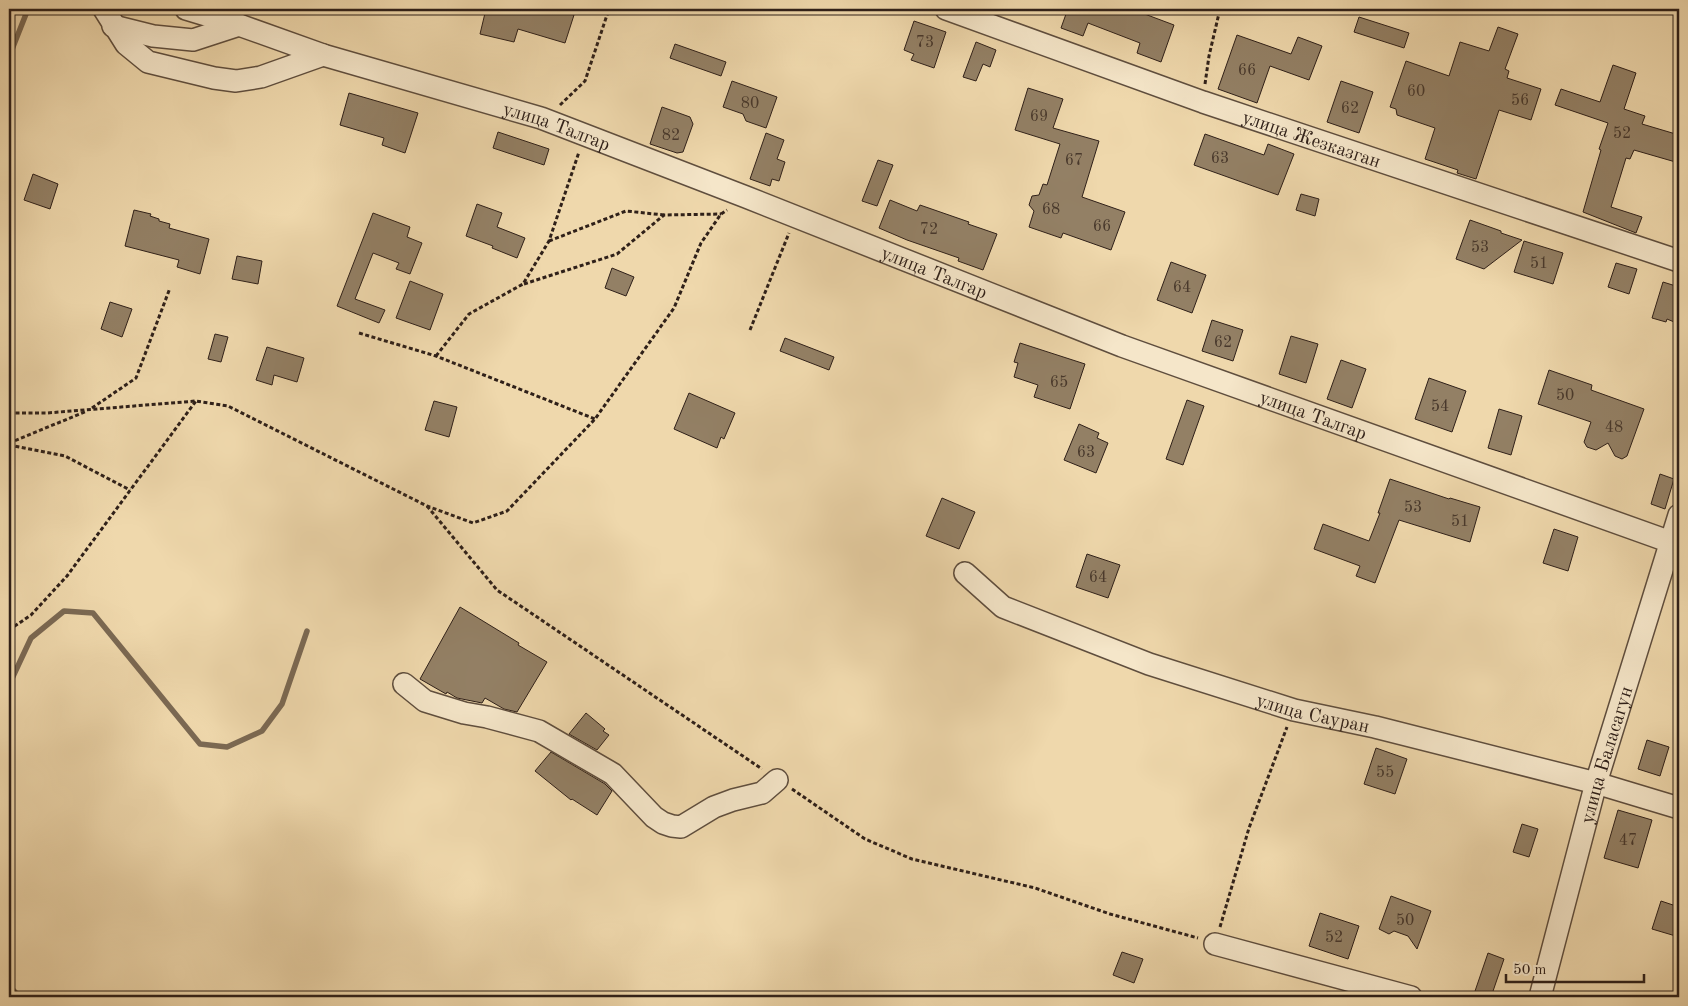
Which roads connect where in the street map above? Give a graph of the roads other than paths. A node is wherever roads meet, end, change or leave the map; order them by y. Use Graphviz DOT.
graph roads {
  1 [pos="186,9"];
  2 [pos="946,9"];
  3 [pos="109,18"];
  4 [pos="239,25"];
  5 [pos="323,55"];
  6 [pos="1679,261"];
  7 [pos="1679,514"];
  8 [pos="1675,544"];
  9 [pos="964,573"];
  10 [pos="404,684"];
  11 [pos="777,780"];
  12 [pos="1596,783"];
  13 [pos="1679,808"];
  14 [pos="1215,944"];
  15 [pos="1411,997"];
  16 [pos="1540,997"];
  1 -- 4 [label="street, улица Талгар"];
  2 -- 6 [label="street, улица Жезказган"];
  3 -- 4 [label="street"];
  3 -- 5 [label="street"];
  4 -- 5 [label="street, улица Талгар"];
  5 -- 8 [label="street, улица Талгар"];
  7 -- 8 [label="street, улица Баласагун"];
  8 -- 12 [label="street, улица Баласагун"];
  9 -- 12 [label="street, улица Сауран"];
  10 -- 11 [label="street"];
  12 -- 13 [label="street, улица Сауран"];
  12 -- 16 [label="street, улица Баласагун"];
  14 -- 15 [label="street"];
}
